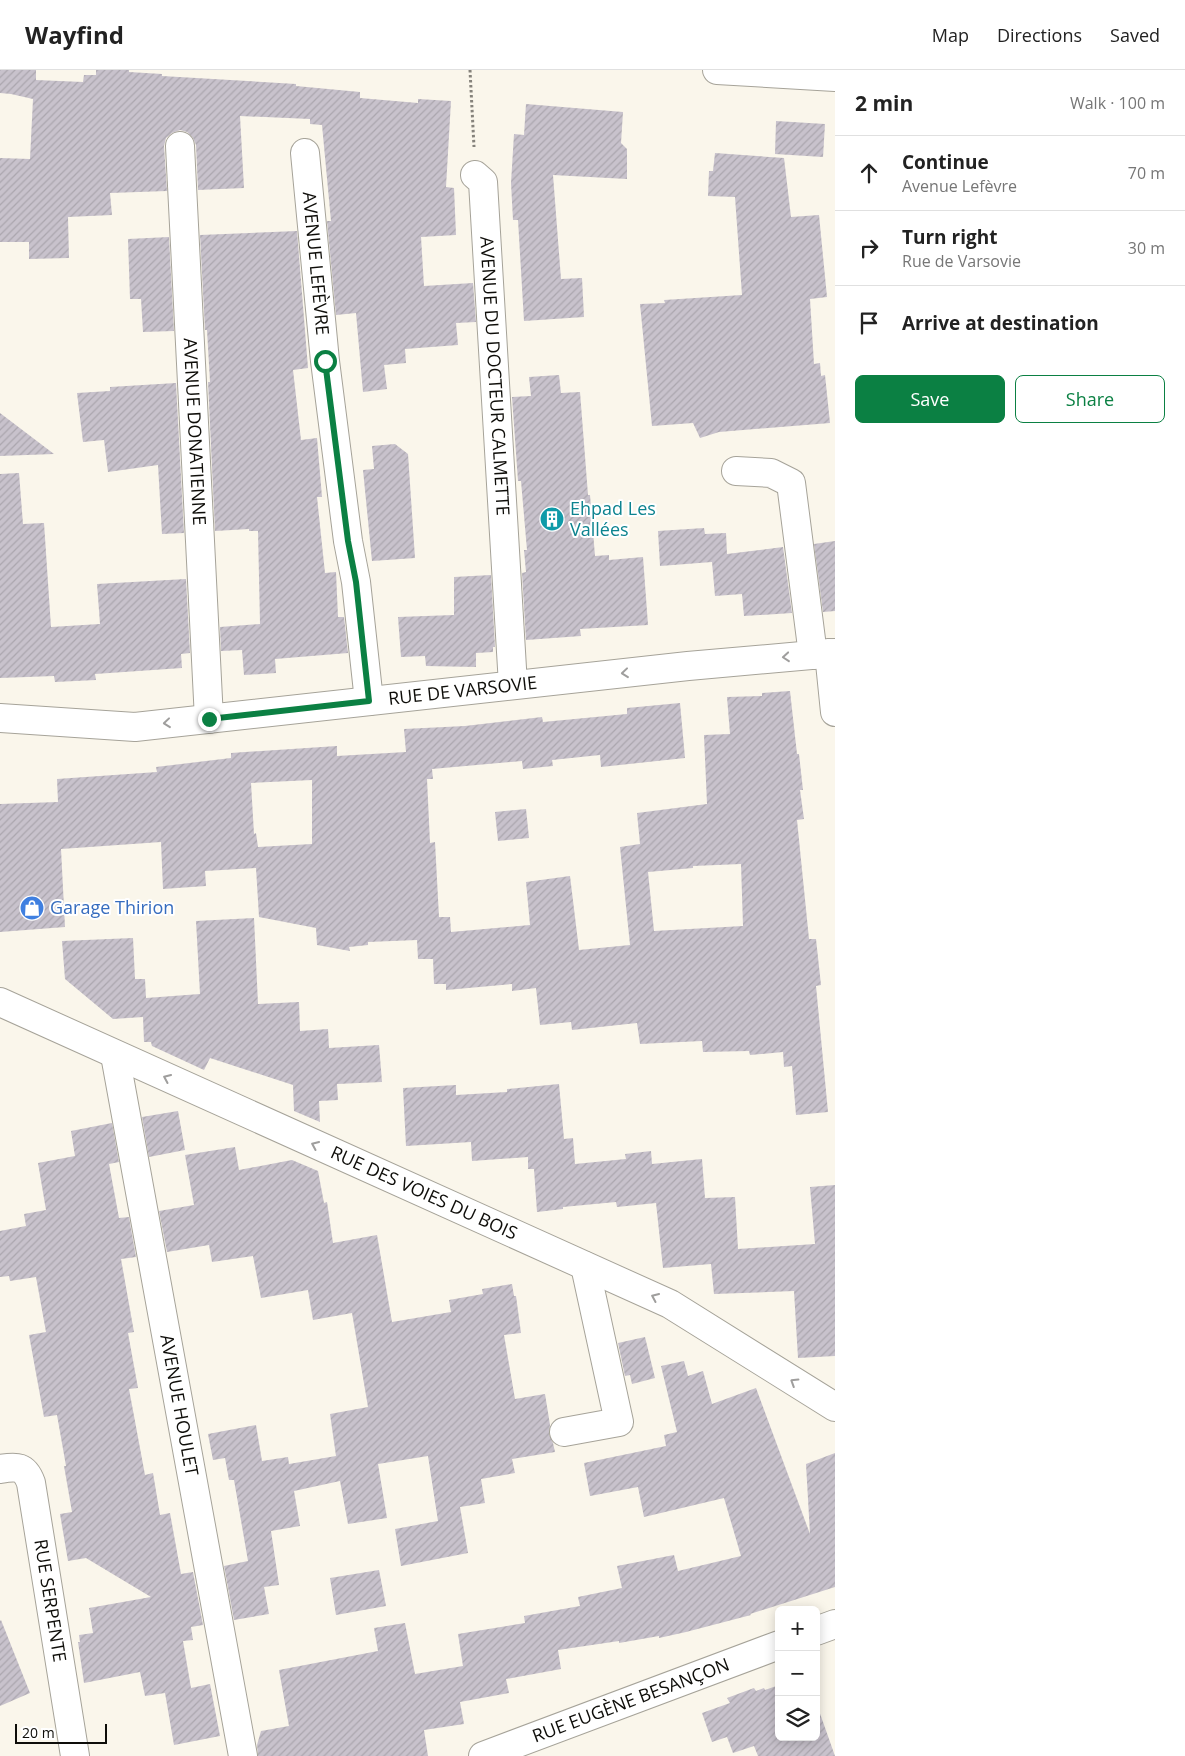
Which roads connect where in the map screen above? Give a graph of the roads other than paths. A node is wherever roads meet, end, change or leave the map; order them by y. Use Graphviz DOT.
graph roads {
  1 [pos="717,70"];
  2 [pos="835,77"];
  3 [pos="180,146"];
  4 [pos="305,154"];
  5 [pos="475,175"];
  6 [pos="736,471"];
  7 [pos="826,654"];
  8 [pos="513,685"];
  9 [pos="369,701"];
  10 [pos="835,712"];
  11 [pos="0,718"];
  12 [pos="209,719"];
  13 [pos="0,1002"];
  14 [pos="115,1055"];
  15 [pos="585,1266"];
  16 [pos="835,1408"];
  17 [pos="564,1432"];
  18 [pos="0,1469"];
  19 [pos="835,1624"];
  20 [pos="820,1630"];
  21 [pos="775,1647"];
  22 [pos="75,1756"];
  23 [pos="243,1756"];
  24 [pos="483,1756"];
  1 -- 2 [label="street"];
  3 -- 12 [label="street, AVENUE DONATIENNE"];
  4 -- 9 [label="street, AVENUE LEFÈVRE"];
  5 -- 8 [label="street, AVENUE DU DOCTEUR CALMETTE"];
  6 -- 7 [label="street"];
  7 -- 8 [label="street, RUE DE VARSOVIE, one-way"];
  7 -- 10 [label="street"];
  8 -- 9 [label="street, RUE DE VARSOVIE"];
  9 -- 12 [label="street, RUE DE VARSOVIE"];
  12 -- 11 [label="street, RUE DE VARSOVIE, one-way"];
  13 -- 14 [label="street, RUE DES VOIES DU BOIS"];
  15 -- 14 [label="street, RUE DES VOIES DU BOIS, one-way"];
  14 -- 23 [label="street, AVENUE HOULET"];
  16 -- 15 [label="street, RUE DES VOIES DU BOIS, one-way"];
  15 -- 17 [label="street"];
  18 -- 22 [label="street, RUE SERPENTE"];
  19 -- 20 [label="street"];
  21 -- 24 [label="street, RUE EUGÈNE BESANÇON"];
}
